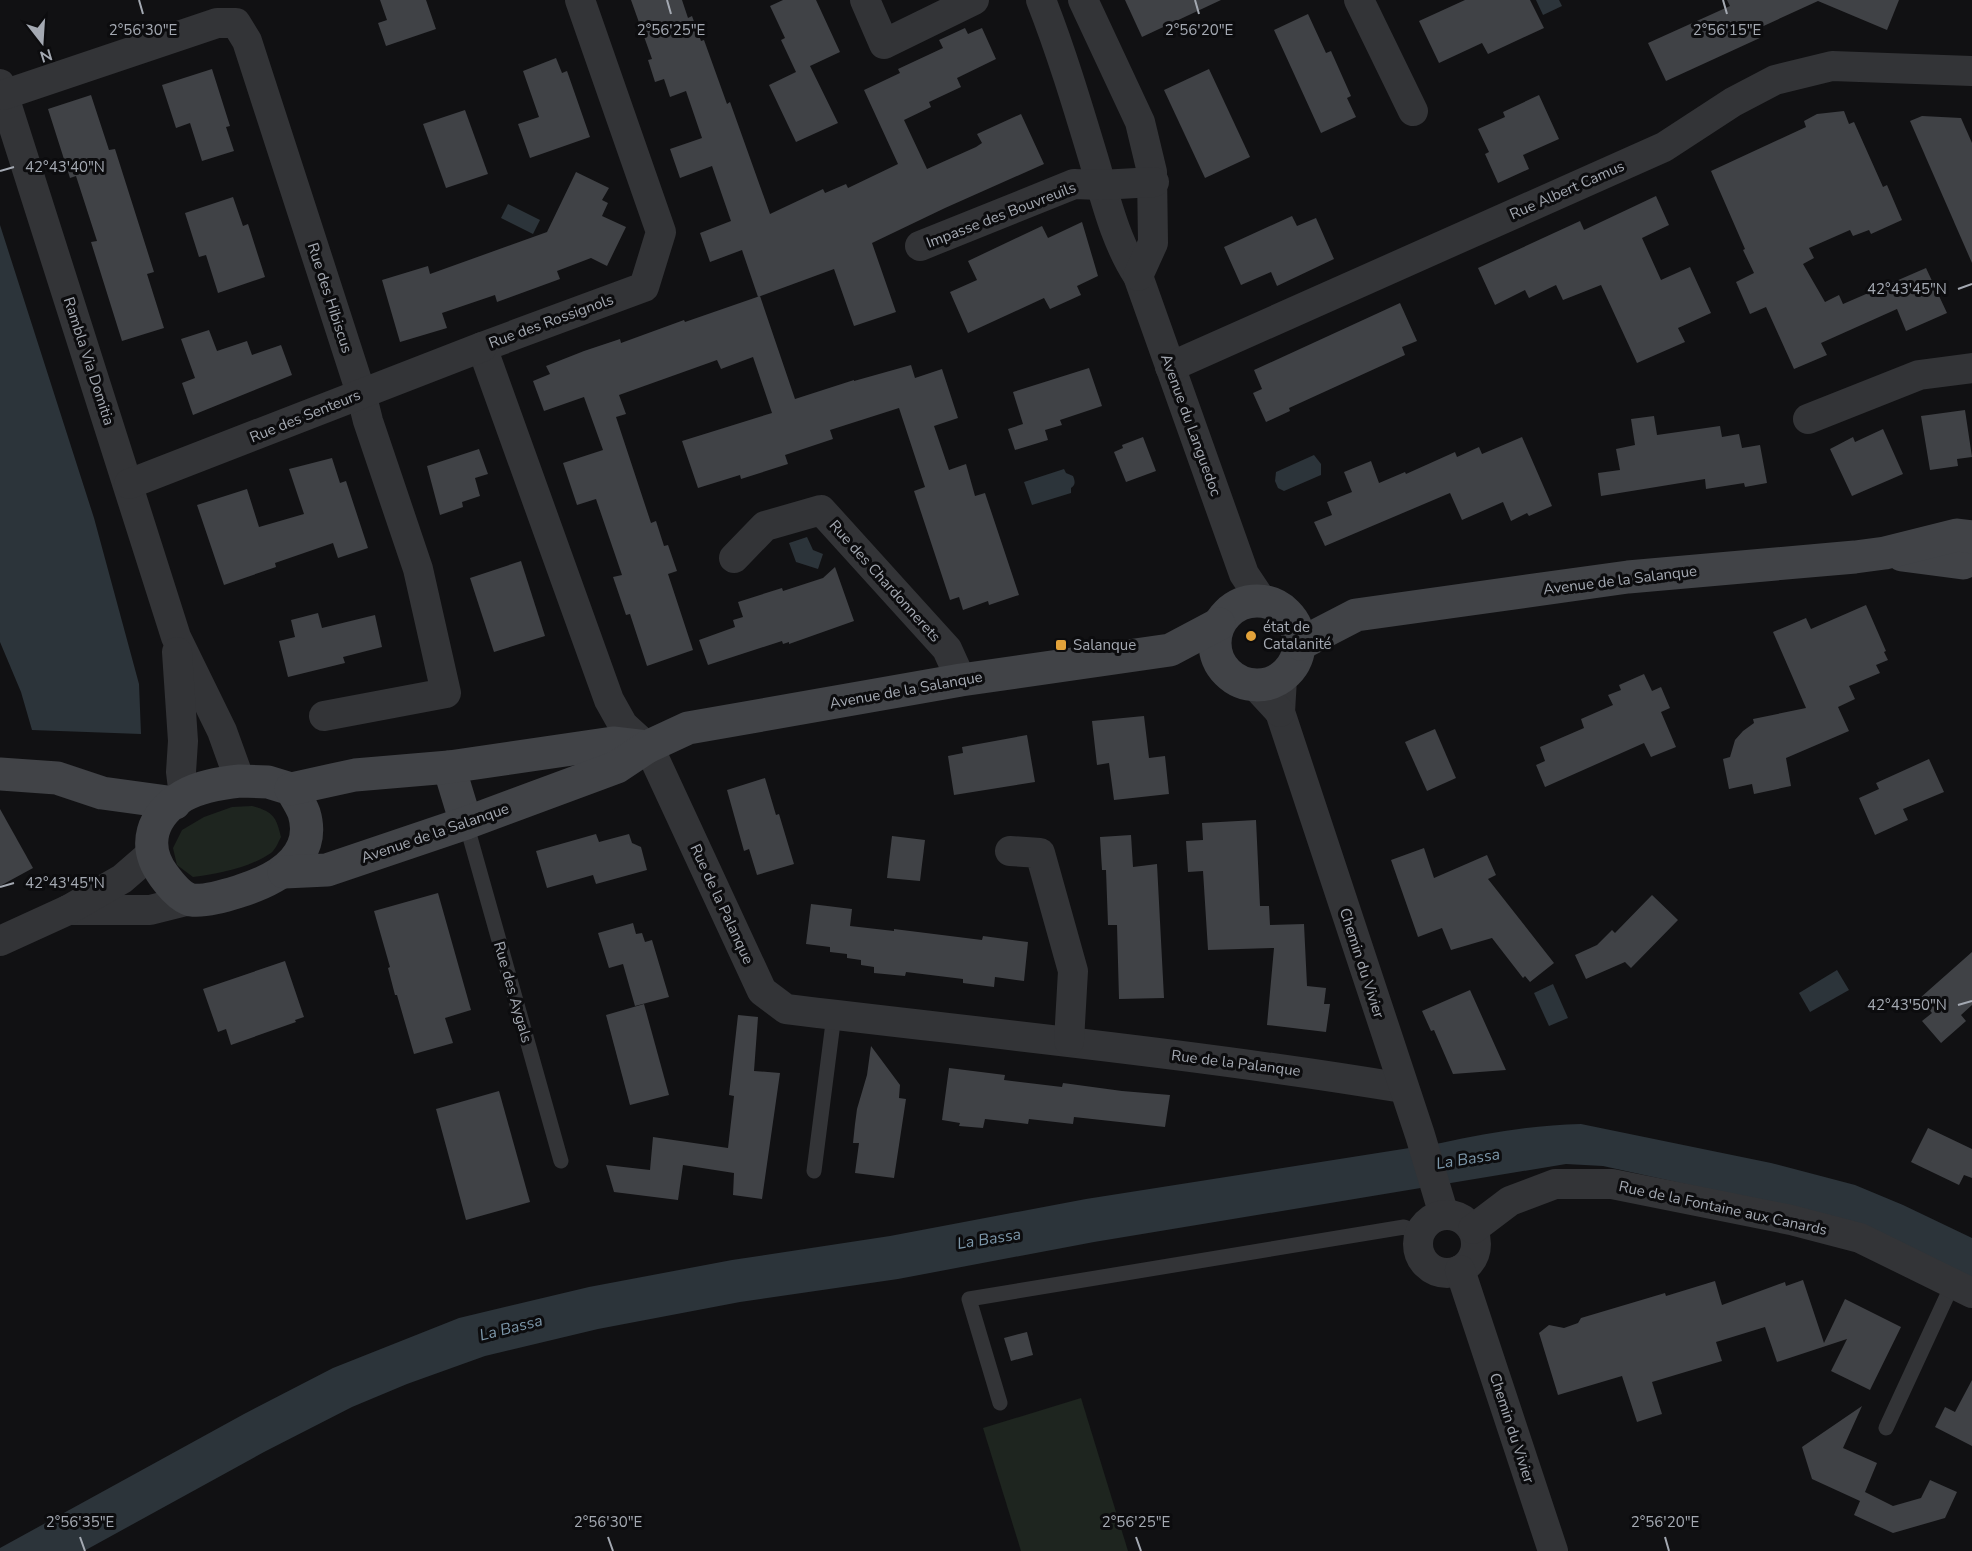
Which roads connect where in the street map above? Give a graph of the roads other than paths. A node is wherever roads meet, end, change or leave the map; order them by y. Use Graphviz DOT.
graph roads {
  1 [pos="580,0"];
  2 [pos="865,0"];
  3 [pos="974,0"];
  4 [pos="1041,0"];
  5 [pos="1083,0"];
  6 [pos="1359,0"];
  7 [pos="1972,71"];
  8 [pos="2,90"];
  9 [pos="1413,111"];
  10 [pos="1154,182"];
  11 [pos="1101,185"];
  12 [pos="920,246"];
  13 [pos="1138,276"];
  14 [pos="482,347"];
  15 [pos="1170,367"];
  16 [pos="1972,368"];
  17 [pos="361,393"];
  18 [pos="1808,419"];
  19 [pos="129,484"];
  20 [pos="1972,537"];
  21 [pos="1885,553"];
  22 [pos="734,558"];
  23 [pos="1972,558"];
  24 [pos="1248,609"];
  25 [pos="1356,615"];
  26 [pos="176,637"];
  27 [pos="1300,644"];
  28 [pos="1170,650"];
  29 [pos="1220,664"];
  30 [pos="961,680"];
  31 [pos="1269,682"];
  32 [pos="324,716"];
  33 [pos="647,747"];
  34 [pos="449,767"];
  35 [pos="0,774"];
  36 [pos="240,781"];
  37 [pos="291,789"];
  38 [pos="102,793"];
  39 [pos="179,799"];
  40 [pos="466,823"];
  41 [pos="151,844"];
  42 [pos="1010,851"];
  43 [pos="284,872"];
  44 [pos="190,900"];
  45 [pos="68,910"];
  46 [pos="0,941"];
  47 [pos="834,1015"];
  48 [pos="1069,1041"];
  49 [pos="1403,1088"];
  50 [pos="561,1161"];
  51 [pos="814,1171"];
  52 [pos="1441,1204"];
  53 [pos="1473,1229"];
  54 [pos="1419,1233"];
  55 [pos="1460,1270"];
  56 [pos="1962,1288"];
  57 [pos="1000,1403"];
  58 [pos="1886,1428"];
  59 [pos="1553,1551"];
  1 -- 14 [label="street, Rue des Rossignols"];
  2 -- 3 [label="street"];
  4 -- 11 [label="street, Avenue du Languedoc"];
  5 -- 10 [label="street"];
  6 -- 9 [label="street"];
  7 -- 15 [label="street, Rue Albert Camus"];
  8 -- 17 [label="street, Rue des Hibiscus"];
  8 -- 19 [label="street, Rambla Via Domitia"];
  10 -- 11 [label="street, Impasse des Bouvreuils"];
  10 -- 13 [label="street"];
  11 -- 12 [label="street, Impasse des Bouvreuils"];
  11 -- 13 [label="street, Avenue du Languedoc"];
  13 -- 15 [label="street, Avenue du Languedoc"];
  14 -- 17 [label="street, Rue des Senteurs"];
  14 -- 33 [label="street, Rue des Rossignols"];
  15 -- 24 [label="street, Avenue du Languedoc"];
  16 -- 18 [label="street"];
  17 -- 19 [label="street, Rue des Senteurs"];
  17 -- 32 [label="street, Rue des Hibiscus"];
  19 -- 26 [label="street, Rambla Via Domitia"];
  20 -- 21 [label="street, Avenue de la Salanque"];
  21 -- 23 [label="street, Avenue de la Salanque"];
  21 -- 25 [label="street, Avenue de la Salanque"];
  22 -- 30 [label="street, Rue des Chardonnerets"];
  24 -- 25 [label="street, Avenue de la Salanque"];
  24 -- 27 [label="street"];
  24 -- 28 [label="street, Avenue de la Salanque"];
  24 -- 29 [label="street"];
  25 -- 27 [label="street, Avenue de la Salanque"];
  26 -- 36 [label="street, Rambla Via Domitia"];
  26 -- 39 [label="street, Rambla Via Domitia"];
  27 -- 31 [label="street"];
  28 -- 29 [label="street, Avenue de la Salanque"];
  28 -- 30 [label="street, Avenue de la Salanque"];
  29 -- 31 [label="street"];
  30 -- 33 [label="street, Avenue de la Salanque"];
  31 -- 49 [label="street, Chemin du Vivier"];
  33 -- 34 [label="street"];
  33 -- 40 [label="street, Avenue de la Salanque"];
  33 -- 47 [label="street, Rue de la Palanque"];
  34 -- 37 [label="street"];
  34 -- 40 [label="street"];
  35 -- 38 [label="street"];
  36 -- 37 [label="street"];
  36 -- 39 [label="street"];
  37 -- 43 [label="street"];
  38 -- 39 [label="street"];
  38 -- 41 [label="street"];
  39 -- 41 [label="street"];
  40 -- 43 [label="street, Avenue de la Salanque"];
  40 -- 50 [label="lane, Rue des Aygals"];
  41 -- 44 [label="street"];
  41 -- 45 [label="street"];
  42 -- 48 [label="street"];
  43 -- 44 [label="street"];
  44 -- 45 [label="street"];
  45 -- 46 [label="street"];
  47 -- 48 [label="street, Rue de la Palanque"];
  47 -- 51 [label="lane"];
  48 -- 49 [label="street, Rue de la Palanque"];
  49 -- 52 [label="street, Chemin du Vivier"];
  52 -- 53 [label="street"];
  52 -- 54 [label="street"];
  53 -- 55 [label="street"];
  53 -- 56 [label="street, Rue de la Fontaine aux Canards"];
  54 -- 55 [label="street"];
  54 -- 57 [label="lane"];
  55 -- 59 [label="street, Chemin du Vivier"];
  56 -- 58 [label="lane"];
}
